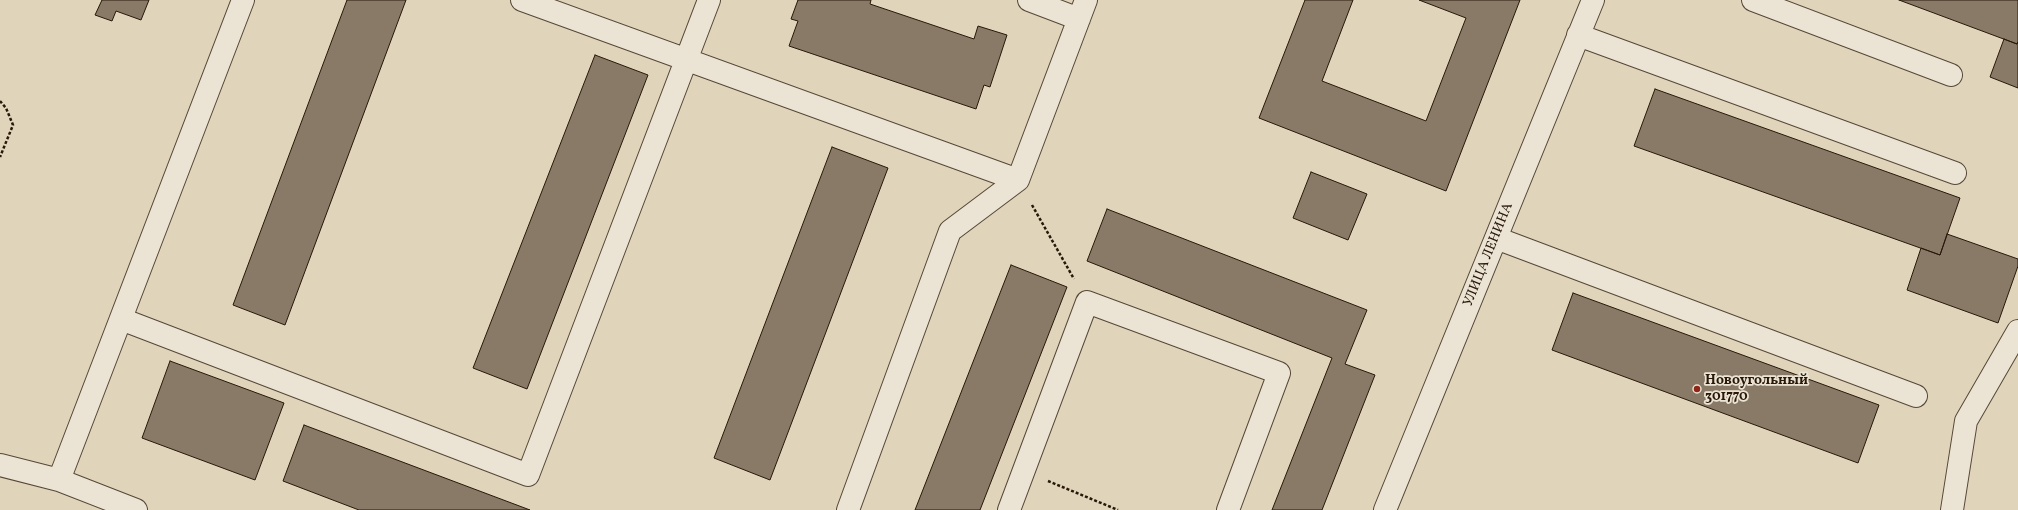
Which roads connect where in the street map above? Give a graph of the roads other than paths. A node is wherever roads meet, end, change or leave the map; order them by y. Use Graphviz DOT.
graph roads {
  1 [pos="243,0"];
  2 [pos="522,0"];
  3 [pos="709,0"];
  4 [pos="1029,0"];
  5 [pos="1593,0"];
  6 [pos="1753,0"];
  7 [pos="1083,10"];
  8 [pos="1578,35"];
  9 [pos="686,60"];
  10 [pos="1951,75"];
  11 [pos="1956,173"];
  12 [pos="1018,180"];
  13 [pos="1496,238"];
  14 [pos="121,319"];
  15 [pos="2018,331"];
  16 [pos="1916,396"];
  17 [pos="0,465"];
  18 [pos="59,480"];
  19 [pos="136,510"];
  20 [pos="848,510"];
  21 [pos="1009,510"];
  22 [pos="1228,510"];
  23 [pos="1385,510"];
  24 [pos="1952,510"];
  1 -- 14 [label="street"];
  2 -- 9 [label="street"];
  3 -- 9 [label="street"];
  4 -- 7 [label="street"];
  5 -- 8 [label="street, УЛИЦА ЛЕНИНА"];
  6 -- 10 [label="street"];
  7 -- 12 [label="street"];
  8 -- 11 [label="street"];
  8 -- 13 [label="street, УЛИЦА ЛЕНИНА"];
  9 -- 12 [label="street"];
  9 -- 14 [label="street"];
  12 -- 20 [label="street"];
  13 -- 16 [label="street"];
  13 -- 23 [label="street, УЛИЦА ЛЕНИНА"];
  14 -- 18 [label="street"];
  15 -- 24 [label="street"];
  17 -- 18 [label="street"];
  18 -- 19 [label="street"];
  21 -- 22 [label="street"];
}
